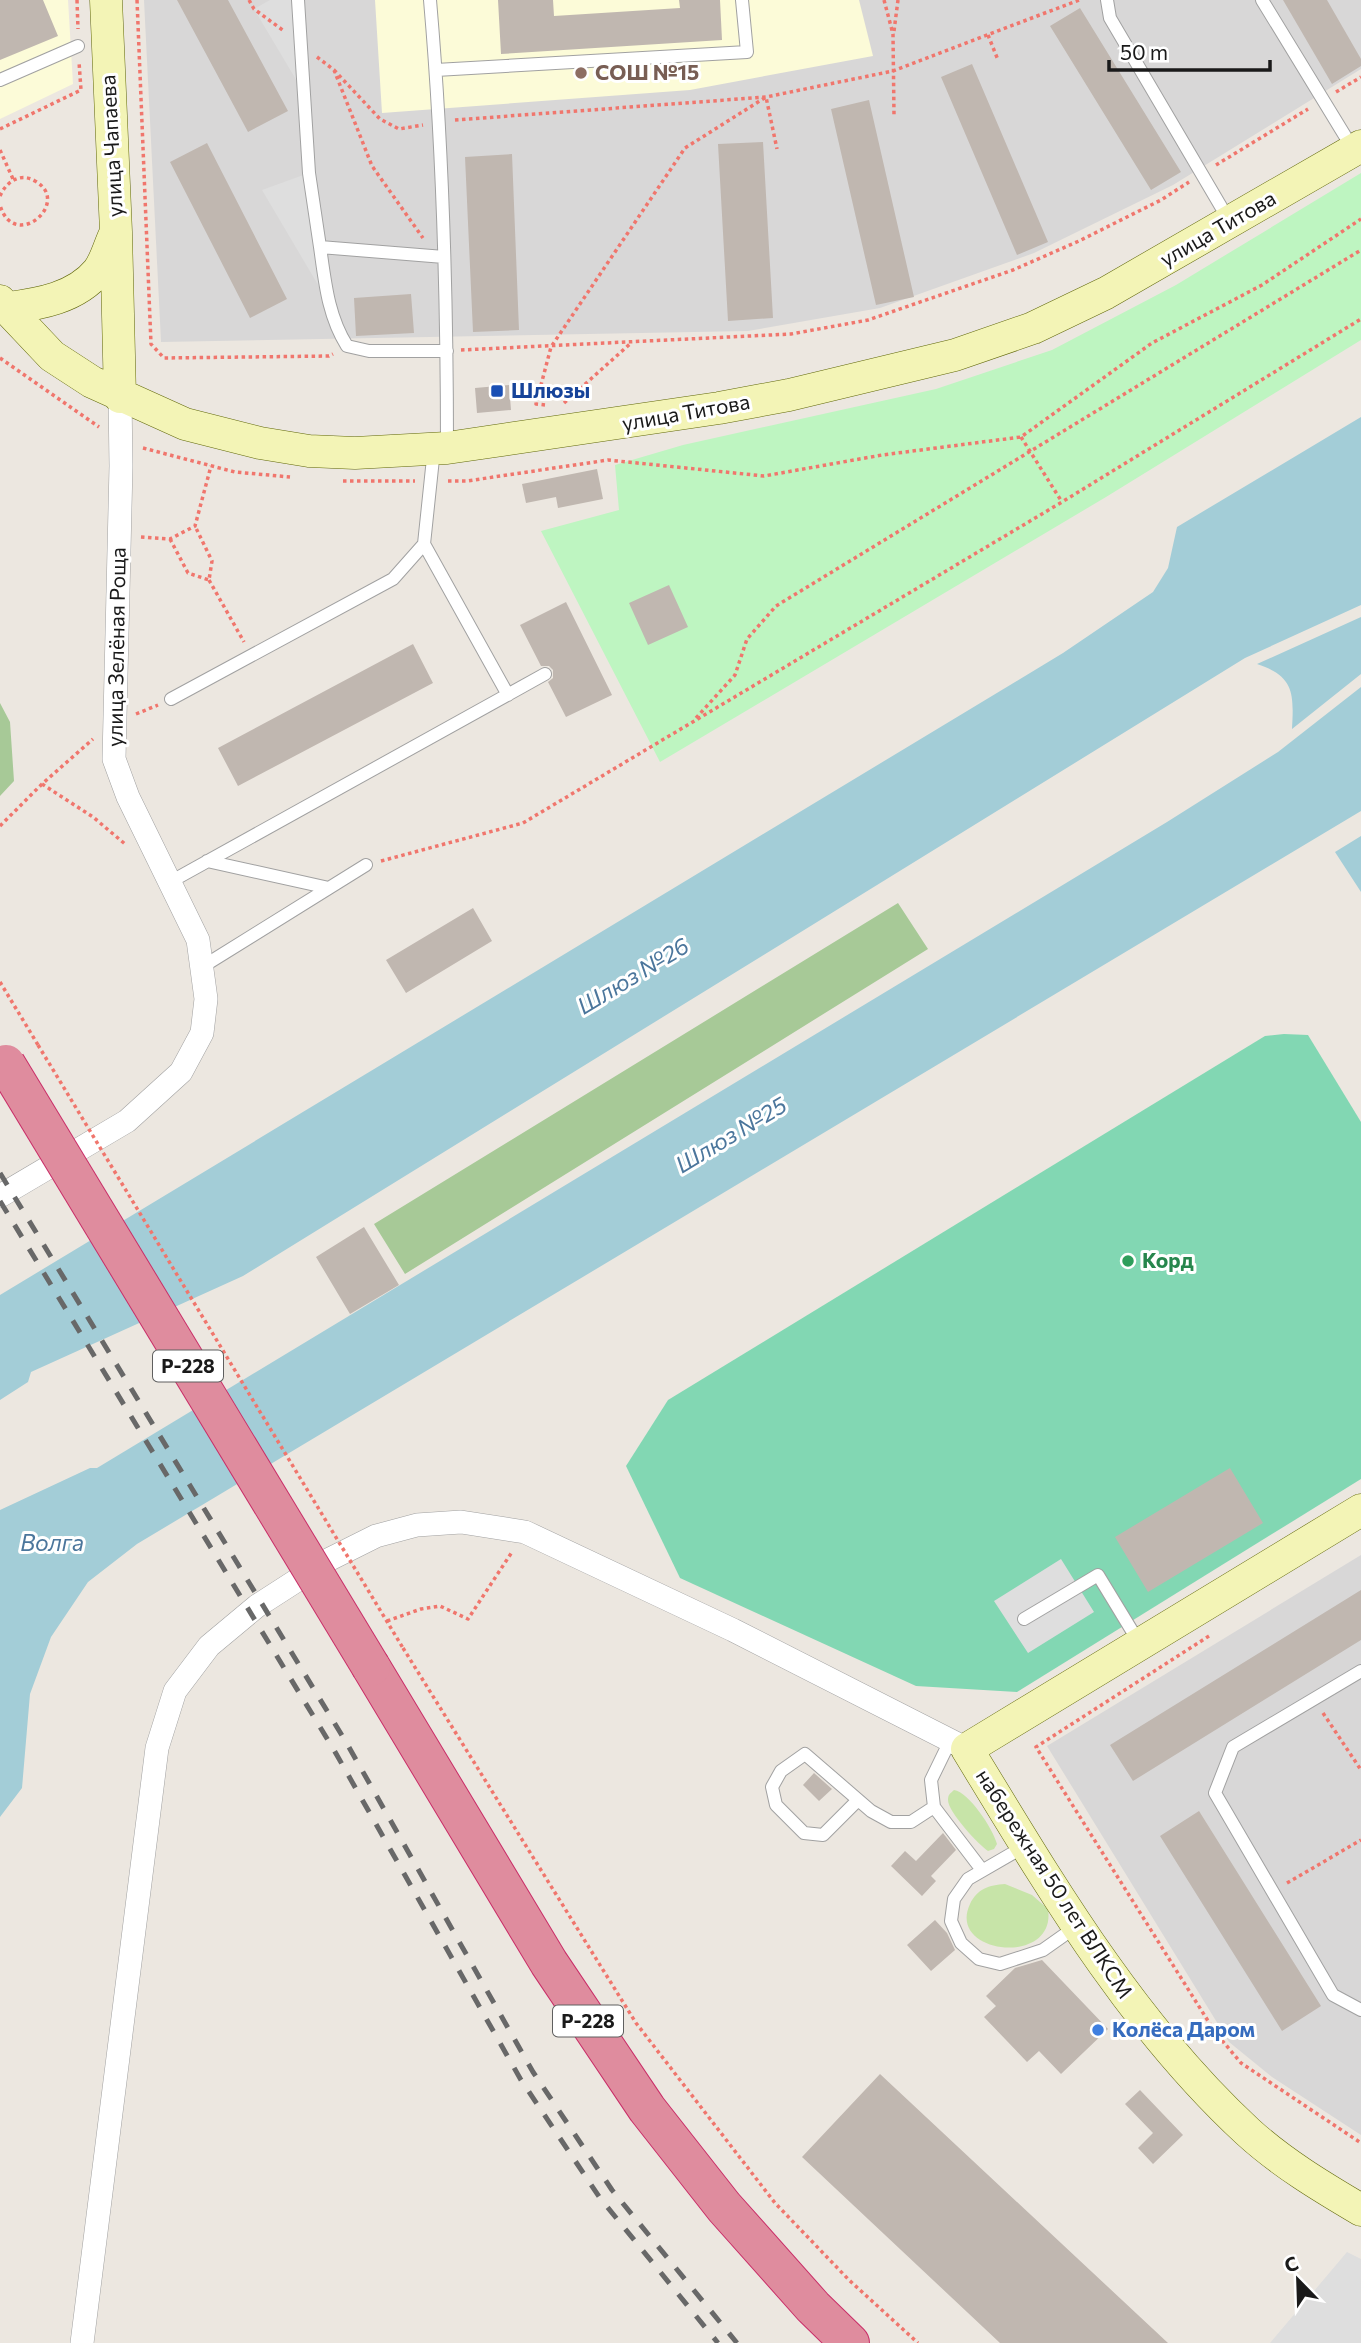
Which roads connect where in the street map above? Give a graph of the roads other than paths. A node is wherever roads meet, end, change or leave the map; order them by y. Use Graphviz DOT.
graph roads {
  1 [pos="106,0"];
  2 [pos="298,0"];
  3 [pos="430,0"];
  4 [pos="742,0"];
  5 [pos="1107,0"];
  6 [pos="1262,0"];
  7 [pos="78,46"];
  8 [pos="436,70"];
  9 [pos="0,79"];
  10 [pos="1357,148"];
  11 [pos="1230,222"];
  12 [pos="116,232"];
  13 [pos="320,247"];
  14 [pos="440,256"];
  15 [pos="3,311"];
  16 [pos="447,351"];
  17 [pos="120,397"];
  18 [pos="440,448"];
  19 [pos="424,544"];
  20 [pos="545,674"];
  21 [pos="508,695"];
  22 [pos="171,699"];
  23 [pos="207,861"];
  24 [pos="366,865"];
  25 [pos="170,882"];
  26 [pos="329,888"];
  27 [pos="202,967"];
  28 [pos="3,1060"];
  29 [pos="0,1196"];
  30 [pos="1361,1510"];
  31 [pos="1024,1619"];
  32 [pos="1140,1644"];
  33 [pos="1361,1671"];
  34 [pos="958,1745"];
  35 [pos="858,1800"];
  36 [pos="934,1807"];
  37 [pos="1026,1845"];
  38 [pos="982,1870"];
  39 [pos="1077,1926"];
  40 [pos="1361,2010"];
  41 [pos="1361,2210"];
  42 [pos="82,2343"];
  43 [pos="850,2343"];
  1 -- 12 [label="street, улица Чапаева"];
  2 -- 13 [label="lane"];
  3 -- 8 [label="lane"];
  4 -- 8 [label="lane"];
  5 -- 11 [label="lane"];
  6 -- 10 [label="lane"];
  7 -- 9 [label="lane"];
  8 -- 14 [label="lane"];
  10 -- 11 [label="street, улица Титова"];
  11 -- 18 [label="street, улица Титова"];
  12 -- 15 [label="street, улица Чапаева"];
  12 -- 17 [label="street"];
  13 -- 14 [label="lane"];
  13 -- 16 [label="lane"];
  14 -- 16 [label="lane"];
  15 -- 17 [label="street, улица Титова"];
  16 -- 18 [label="lane"];
  17 -- 18 [label="street, улица Титова"];
  17 -- 25 [label="street, улица Зелёная Роща"];
  18 -- 19 [label="lane"];
  19 -- 21 [label="lane"];
  19 -- 22 [label="lane"];
  20 -- 21 [label="lane"];
  21 -- 23 [label="lane"];
  23 -- 25 [label="lane"];
  23 -- 26 [label="lane"];
  24 -- 26 [label="lane"];
  25 -- 27 [label="street, улица Зелёная Роща"];
  26 -- 27 [label="lane"];
  27 -- 29 [label="street, улица Зелёная Роща"];
  28 -- 43 [label="highway, Р-228, bridge"];
  30 -- 32 [label="street, набережная 50 лет ВЛКСМ"];
  31 -- 32 [label="lane"];
  32 -- 34 [label="street, набережная 50 лет ВЛКСМ"];
  33 -- 40 [label="lane"];
  34 -- 36 [label="lane"];
  34 -- 37 [label="street, набережная 50 лет ВЛКСМ"];
  34 -- 42 [label="street"];
  35 -- 35 [label="lane"];
  35 -- 36 [label="lane"];
  36 -- 38 [label="lane"];
  37 -- 38 [label="lane"];
  37 -- 39 [label="street, набережная 50 лет ВЛКСМ"];
  38 -- 39 [label="lane"];
  39 -- 41 [label="street, набережная 50 лет ВЛКСМ"];
}
